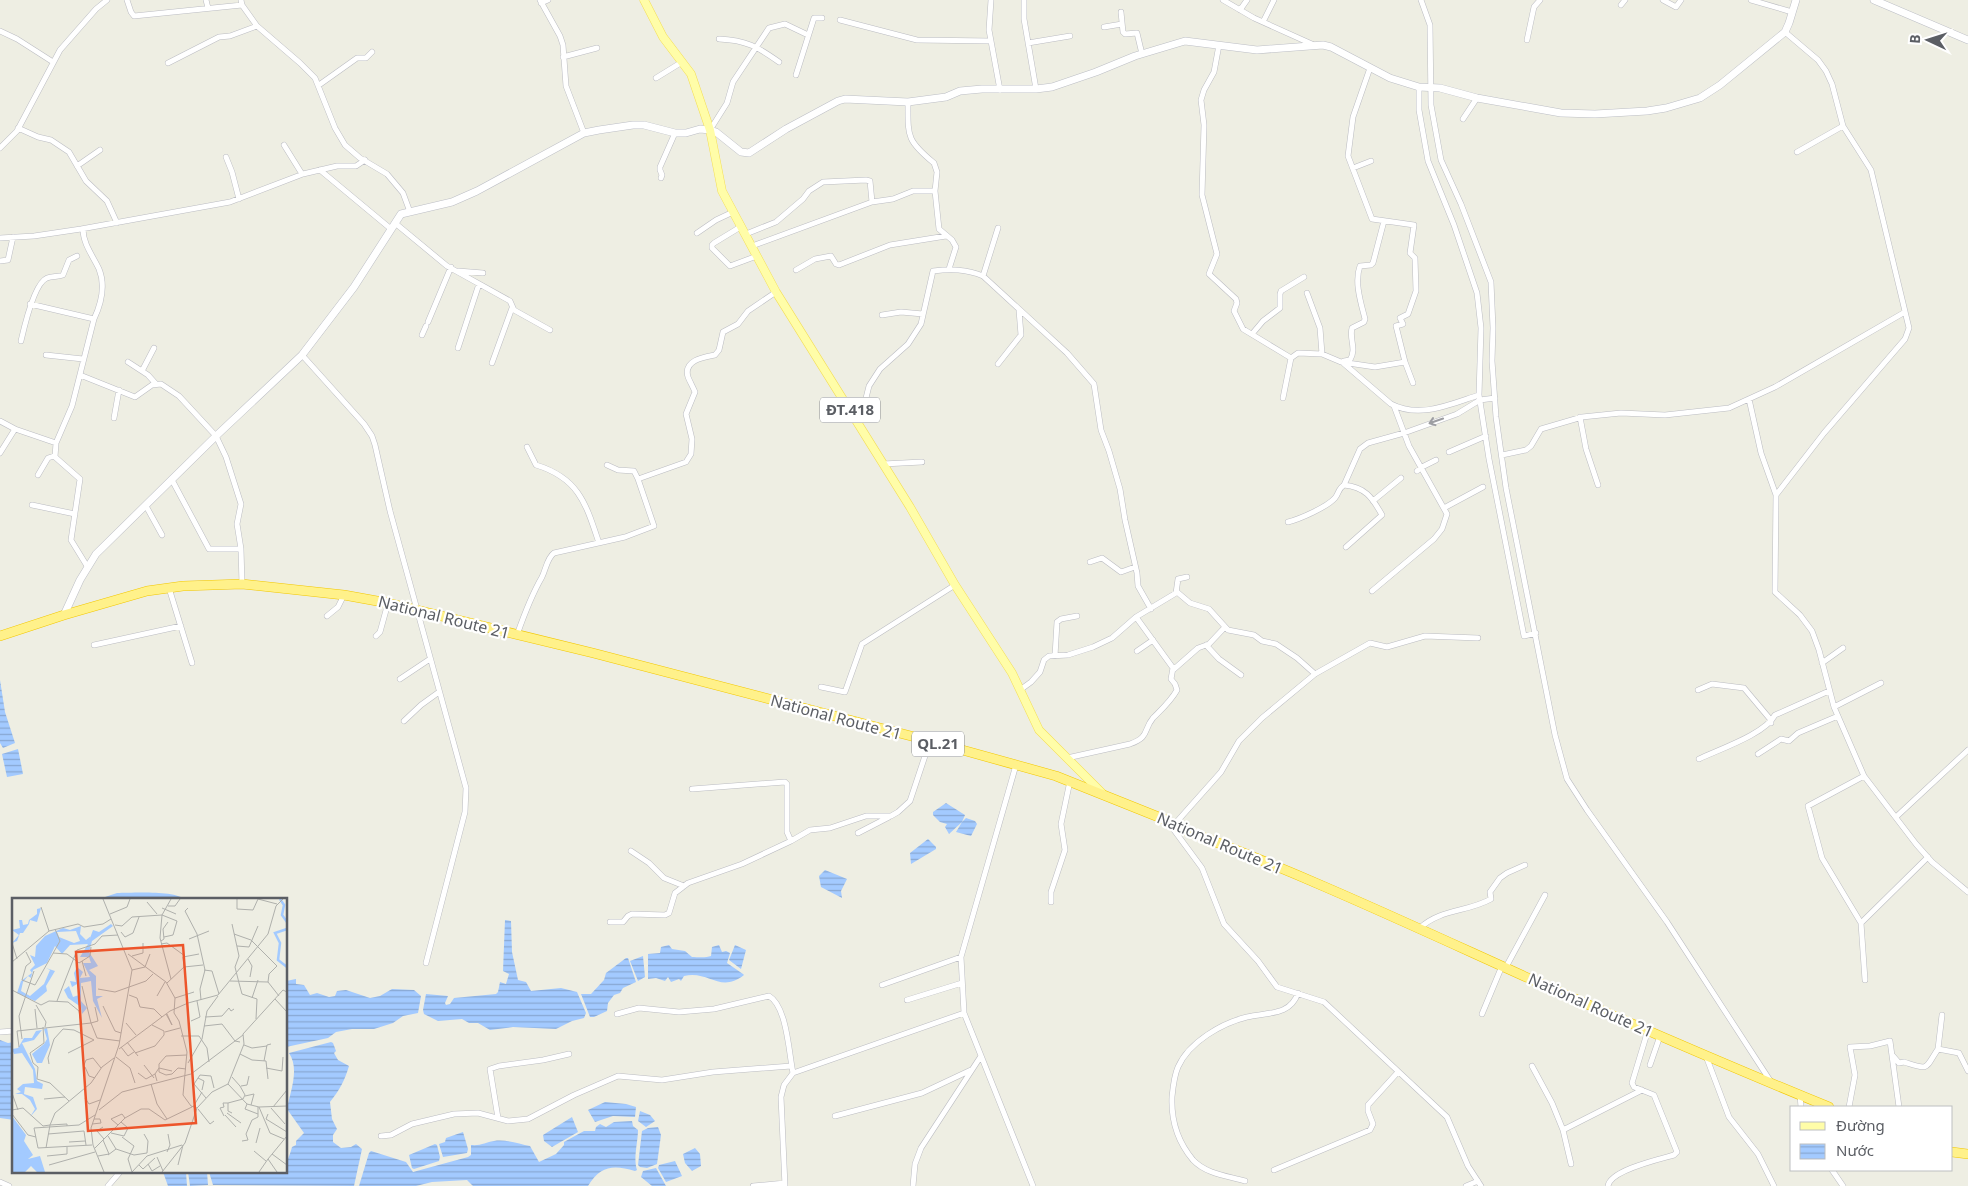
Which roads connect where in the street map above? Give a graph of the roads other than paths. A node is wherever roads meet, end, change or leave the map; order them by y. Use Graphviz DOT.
graph roads {
  1 [pos="107,0"];
  2 [pos="128,0"];
  3 [pos="206,0"];
  4 [pos="548,0"];
  5 [pos="644,0"];
  6 [pos="991,0"];
  7 [pos="1024,0"];
  8 [pos="1223,0"];
  9 [pos="1247,0"];
  10 [pos="1274,0"];
  11 [pos="1421,0"];
  12 [pos="1540,0"];
  13 [pos="1662,0"];
  14 [pos="1681,0"];
  15 [pos="1751,0"];
  16 [pos="1796,0"];
  17 [pos="1874,0"];
  18 [pos="541,1"];
  19 [pos="242,2"];
  20 [pos="208,8"];
  21 [pos="1240,10"];
  22 [pos="1120,12"];
  23 [pos="1792,12"];
  24 [pos="822,18"];
  25 [pos="840,20"];
  26 [pos="1263,22"];
  27 [pos="1122,24"];
  28 [pos="257,26"];
  29 [pos="1104,27"];
  30 [pos="0,31"];
  31 [pos="1785,32"];
  32 [pos="808,35"];
  33 [pos="1070,36"];
  34 [pos="719,39"];
  35 [pos="1527,40"];
  36 [pos="1968,40"];
  37 [pos="990,41"];
  38 [pos="1028,43"];
  39 [pos="1219,45"];
  40 [pos="1316,45"];
  41 [pos="757,47"];
  42 [pos="597,48"];
  43 [pos="372,52"];
  44 [pos="1142,54"];
  45 [pos="563,57"];
  46 [pos="53,62"];
  47 [pos="682,62"];
  48 [pos="779,62"];
  49 [pos="168,63"];
  50 [pos="1370,68"];
  51 [pos="796,76"];
  52 [pos="656,78"];
  53 [pos="319,85"];
  54 [pos="1425,87"];
  55 [pos="1036,89"];
  56 [pos="1000,90"];
  57 [pos="1477,98"];
  58 [pos="908,102"];
  59 [pos="1463,119"];
  60 [pos="1843,126"];
  61 [pos="18,128"];
  62 [pos="710,130"];
  63 [pos="584,133"];
  64 [pos="675,133"];
  65 [pos="284,145"];
  66 [pos="0,148"];
  67 [pos="100,150"];
  68 [pos="1797,152"];
  69 [pos="226,157"];
  70 [pos="365,160"];
  71 [pos="1371,161"];
  72 [pos="78,166"];
  73 [pos="1353,168"];
  74 [pos="320,170"];
  75 [pos="302,174"];
  76 [pos="661,178"];
  77 [pos="935,192"];
  78 [pos="239,199"];
  79 [pos="872,202"];
  80 [pos="410,212"];
  81 [pos="733,212"];
  82 [pos="1384,221"];
  83 [pos="117,223"];
  84 [pos="393,226"];
  85 [pos="998,228"];
  86 [pos="83,229"];
  87 [pos="744,230"];
  88 [pos="697,232"];
  89 [pos="946,236"];
  90 [pos="13,237"];
  91 [pos="0,238"];
  92 [pos="752,246"];
  93 [pos="77,256"];
  94 [pos="757,256"];
  95 [pos="0,261"];
  96 [pos="451,268"];
  97 [pos="949,269"];
  98 [pos="796,270"];
  99 [pos="458,271"];
  100 [pos="483,273"];
  101 [pos="983,276"];
  102 [pos="1304,277"];
  103 [pos="480,284"];
  104 [pos="776,292"];
  105 [pos="1307,293"];
  106 [pos="30,304"];
  107 [pos="512,308"];
  108 [pos="1019,310"];
  109 [pos="1906,312"];
  110 [pos="923,314"];
  111 [pos="882,315"];
  112 [pos="94,319"];
  113 [pos="550,330"];
  114 [pos="1252,334"];
  115 [pos="422,335"];
  116 [pos="21,342"];
  117 [pos="154,348"];
  118 [pos="458,348"];
  119 [pos="1322,354"];
  120 [pos="46,355"];
  121 [pos="302,355"];
  122 [pos="83,358"];
  123 [pos="1290,358"];
  124 [pos="128,362"];
  125 [pos="1341,362"];
  126 [pos="1405,362"];
  127 [pos="492,363"];
  128 [pos="998,364"];
  129 [pos="142,371"];
  130 [pos="80,375"];
  131 [pos="1413,383"];
  132 [pos="156,384"];
  133 [pos="119,390"];
  134 [pos="1283,398"];
  135 [pos="1480,398"];
  136 [pos="1495,398"];
  137 [pos="1749,399"];
  138 [pos="1394,406"];
  139 [pos="852,414"];
  140 [pos="1580,417"];
  141 [pos="114,418"];
  142 [pos="0,421"];
  143 [pos="15,430"];
  144 [pos="1404,433"];
  145 [pos="216,436"];
  146 [pos="1486,436"];
  147 [pos="56,443"];
  148 [pos="527,447"];
  149 [pos="1450,452"];
  150 [pos="0,453"];
  151 [pos="54,456"];
  152 [pos="1502,456"];
  153 [pos="1436,460"];
  154 [pos="922,462"];
  155 [pos="883,464"];
  156 [pos="608,465"];
  157 [pos="1422,467"];
  158 [pos="1417,471"];
  159 [pos="38,475"];
  160 [pos="1401,478"];
  161 [pos="638,479"];
  162 [pos="172,480"];
  163 [pos="1344,485"];
  164 [pos="1598,485"];
  165 [pos="1483,486"];
  166 [pos="1776,495"];
  167 [pos="1373,501"];
  168 [pos="32,505"];
  169 [pos="146,506"];
  170 [pos="1444,508"];
  171 [pos="75,514"];
  172 [pos="1288,522"];
  173 [pos="162,535"];
  174 [pos="600,543"];
  175 [pos="1346,547"];
  176 [pos="241,549"];
  177 [pos="1090,562"];
  178 [pos="88,566"];
  179 [pos="1135,567"];
  180 [pos="1187,578"];
  181 [pos="242,584"];
  182 [pos="955,585"];
  183 [pos="169,588"];
  184 [pos="1372,591"];
  185 [pos="1176,592"];
  186 [pos="344,595"];
  187 [pos="388,603"];
  188 [pos="1151,609"];
  189 [pos="418,611"];
  190 [pos="64,615"];
  191 [pos="327,616"];
  192 [pos="1077,616"];
  193 [pos="1136,617"];
  194 [pos="181,626"];
  195 [pos="1225,627"];
  196 [pos="1536,633"];
  197 [pos="517,635"];
  198 [pos="0,636"];
  199 [pos="376,636"];
  200 [pos="1478,638"];
  201 [pos="1153,640"];
  202 [pos="94,645"];
  203 [pos="1206,645"];
  204 [pos="1843,648"];
  205 [pos="1137,651"];
  206 [pos="1055,656"];
  207 [pos="430,659"];
  208 [pos="192,663"];
  209 [pos="1822,663"];
  210 [pos="1173,670"];
  211 [pos="1315,674"];
  212 [pos="1241,675"];
  213 [pos="400,679"];
  214 [pos="1881,683"];
  215 [pos="821,687"];
  216 [pos="1020,690"];
  217 [pos="1698,690"];
  218 [pos="1829,691"];
  219 [pos="439,692"];
  220 [pos="1834,707"];
  221 [pos="1838,716"];
  222 [pos="404,721"];
  223 [pos="1771,723"];
  224 [pos="930,741"];
  225 [pos="1968,750"];
  226 [pos="1758,754"];
  227 [pos="1067,758"];
  228 [pos="1699,759"];
  229 [pos="1016,765"];
  230 [pos="1864,776"];
  231 [pos="1070,781"];
  232 [pos="692,790"];
  233 [pos="1103,794"];
  234 [pos="891,816"];
  235 [pos="1896,817"];
  236 [pos="1170,823"];
  237 [pos="858,833"];
  238 [pos="791,841"];
  239 [pos="631,851"];
  240 [pos="1928,857"];
  241 [pos="1525,865"];
  242 [pos="684,886"];
  243 [pos="1968,892"];
  244 [pos="1545,895"];
  245 [pos="1051,902"];
  246 [pos="610,922"];
  247 [pos="1861,923"];
  248 [pos="1420,928"];
  249 [pos="961,957"];
  250 [pos="426,963"];
  251 [pos="1504,966"];
  252 [pos="1864,980"];
  253 [pos="962,983"];
  254 [pos="882,985"];
  255 [pos="1298,993"];
  256 [pos="907,1000"];
  257 [pos="964,1013"];
  258 [pos="617,1014"];
  259 [pos="1482,1014"];
  260 [pos="1942,1015"];
  261 [pos="1648,1030"];
  262 [pos="1660,1036"];
  263 [pos="1938,1049"];
  264 [pos="569,1054"];
  265 [pos="1892,1055"];
  266 [pos="981,1056"];
  267 [pos="1706,1056"];
  268 [pos="1650,1065"];
  269 [pos="791,1066"];
  270 [pos="1532,1066"];
  271 [pos="972,1070"];
  272 [pos="1398,1072"];
  273 [pos="1968,1072"];
  274 [pos="793,1073"];
  275 [pos="1773,1084"];
  276 [pos="1642,1090"];
  277 [pos="1800,1095"];
  278 [pos="1801,1106"];
  279 [pos="1827,1106"];
  280 [pos="1849,1106"];
  281 [pos="1899,1106"];
  282 [pos="835,1116"];
  283 [pos="498,1118"];
  284 [pos="1563,1130"];
  285 [pos="381,1136"];
  286 [pos="1953,1152"];
  287 [pos="1968,1154"];
  288 [pos="1571,1164"];
  289 [pos="1274,1170"];
  290 [pos="1833,1171"];
  291 [pos="118,1174"];
  292 [pos="1245,1181"];
  293 [pos="0,1182"];
  294 [pos="1479,1184"];
  295 [pos="785,1185"];
  296 [pos="9,1186"];
  297 [pos="108,1186"];
  298 [pos="753,1186"];
  299 [pos="913,1186"];
  300 [pos="1033,1186"];
  301 [pos="1466,1186"];
  302 [pos="1608,1186"];
  303 [pos="1774,1186"];
  304 [pos="1843,1186"];
  1 -- 46 [label="street"];
  2 -- 20 [label="street"];
  3 -- 20 [label="street"];
  4 -- 18 [label="street"];
  5 -- 47 [label="main road, ĐT.418"];
  6 -- 37 [label="street"];
  7 -- 38 [label="street"];
  8 -- 21 [label="street"];
  9 -- 21 [label="street"];
  10 -- 26 [label="street"];
  11 -- 54 [label="street"];
  12 -- 35 [label="street"];
  13 -- 14 [label="street"];
  15 -- 23 [label="street"];
  16 -- 23 [label="street"];
  17 -- 36 [label="street"];
  18 -- 45 [label="street"];
  19 -- 20 [label="street"];
  19 -- 28 [label="street"];
  21 -- 26 [label="street"];
  22 -- 27 [label="street"];
  23 -- 31 [label="street"];
  24 -- 32 [label="street"];
  25 -- 37 [label="street"];
  26 -- 40 [label="street"];
  27 -- 29 [label="street"];
  27 -- 44 [label="street"];
  28 -- 49 [label="street"];
  28 -- 53 [label="street"];
  30 -- 46 [label="street"];
  31 -- 57 [label="street"];
  31 -- 60 [label="street"];
  32 -- 41 [label="street"];
  32 -- 51 [label="street"];
  33 -- 38 [label="street"];
  34 -- 41 [label="street"];
  37 -- 56 [label="street"];
  38 -- 55 [label="street"];
  39 -- 40 [label="street"];
  39 -- 44 [label="street"];
  39 -- 114 [label="street"];
  40 -- 50 [label="street"];
  41 -- 48 [label="street"];
  41 -- 62 [label="street"];
  42 -- 45 [label="street"];
  43 -- 53 [label="street"];
  44 -- 55 [label="street"];
  45 -- 63 [label="street"];
  46 -- 61 [label="street"];
  47 -- 52 [label="street"];
  47 -- 62 [label="main road, ĐT.418"];
  50 -- 54 [label="street"];
  50 -- 73 [label="street"];
  53 -- 70 [label="street"];
  54 -- 57 [label="street"];
  54 -- 135 [label="street"];
  54 -- 136 [label="street"];
  55 -- 56 [label="street"];
  56 -- 58 [label="street"];
  57 -- 59 [label="street"];
  58 -- 62 [label="street"];
  58 -- 77 [label="street"];
  60 -- 68 [label="street"];
  60 -- 109 [label="street"];
  61 -- 66 [label="street"];
  61 -- 72 [label="street"];
  62 -- 64 [label="street"];
  62 -- 81 [label="main road, ĐT.418"];
  63 -- 64 [label="street"];
  63 -- 80 [label="street"];
  64 -- 76 [label="street"];
  65 -- 75 [label="street"];
  67 -- 72 [label="street"];
  69 -- 78 [label="street"];
  70 -- 74 [label="street"];
  70 -- 80 [label="street"];
  71 -- 73 [label="street"];
  72 -- 83 [label="street"];
  73 -- 82 [label="street"];
  74 -- 75 [label="street"];
  74 -- 84 [label="street"];
  75 -- 78 [label="street"];
  77 -- 79 [label="street"];
  77 -- 89 [label="street"];
  78 -- 83 [label="street"];
  79 -- 87 [label="street"];
  79 -- 92 [label="street"];
  80 -- 84 [label="street"];
  81 -- 87 [label="main road, ĐT.418"];
  81 -- 88 [label="street"];
  82 -- 125 [label="street"];
  82 -- 126 [label="street"];
  83 -- 86 [label="street"];
  84 -- 96 [label="street"];
  84 -- 121 [label="street"];
  85 -- 101 [label="street"];
  86 -- 90 [label="street"];
  86 -- 112 [label="street"];
  87 -- 92 [label="main road, ĐT.418"];
  87 -- 94 [label="street"];
  89 -- 97 [label="street"];
  89 -- 98 [label="street"];
  90 -- 91 [label="street"];
  90 -- 95 [label="street"];
  92 -- 94 [label="main road, ĐT.418"];
  93 -- 106 [label="street"];
  94 -- 104 [label="main road, ĐT.418"];
  96 -- 99 [label="street"];
  96 -- 115 [label="street"];
  97 -- 101 [label="street"];
  97 -- 110 [label="street"];
  99 -- 100 [label="street"];
  99 -- 103 [label="street"];
  101 -- 108 [label="street"];
  102 -- 114 [label="street"];
  103 -- 107 [label="street"];
  103 -- 118 [label="street"];
  104 -- 139 [label="main road, ĐT.418"];
  104 -- 161 [label="street"];
  105 -- 119 [label="street"];
  106 -- 112 [label="street"];
  106 -- 116 [label="street"];
  107 -- 113 [label="street"];
  107 -- 127 [label="street"];
  108 -- 128 [label="street"];
  108 -- 179 [label="street"];
  109 -- 137 [label="street"];
  109 -- 166 [label="street"];
  110 -- 111 [label="street"];
  110 -- 139 [label="street"];
  112 -- 122 [label="street"];
  114 -- 123 [label="street"];
  117 -- 129 [label="street"];
  119 -- 123 [label="street"];
  119 -- 125 [label="street"];
  120 -- 122 [label="street"];
  121 -- 145 [label="street"];
  121 -- 189 [label="street"];
  122 -- 130 [label="street"];
  123 -- 134 [label="street"];
  124 -- 129 [label="street"];
  125 -- 126 [label="street"];
  125 -- 138 [label="street"];
  126 -- 131 [label="street"];
  129 -- 132 [label="street"];
  130 -- 133 [label="street"];
  130 -- 147 [label="street"];
  132 -- 133 [label="street"];
  132 -- 145 [label="street"];
  133 -- 141 [label="street"];
  135 -- 136 [label="street"];
  135 -- 138 [label="street"];
  135 -- 144 [label="street, one-way"];
  135 -- 146 [label="street"];
  136 -- 152 [label="street"];
  137 -- 140 [label="street"];
  137 -- 166 [label="street"];
  138 -- 144 [label="street"];
  139 -- 155 [label="main road, ĐT.418"];
  140 -- 152 [label="street"];
  140 -- 164 [label="street"];
  142 -- 143 [label="street"];
  143 -- 147 [label="street"];
  143 -- 150 [label="street"];
  144 -- 157 [label="street"];
  144 -- 163 [label="street"];
  145 -- 162 [label="street"];
  145 -- 176 [label="street"];
  146 -- 149 [label="street"];
  146 -- 196 [label="street"];
  147 -- 151 [label="street"];
  148 -- 174 [label="street"];
  151 -- 159 [label="street"];
  151 -- 171 [label="street"];
  152 -- 196 [label="street"];
  153 -- 157 [label="street"];
  154 -- 155 [label="street"];
  155 -- 182 [label="main road, ĐT.418"];
  156 -- 161 [label="street"];
  157 -- 158 [label="street"];
  157 -- 170 [label="street"];
  160 -- 167 [label="street"];
  161 -- 174 [label="street"];
  162 -- 169 [label="street"];
  162 -- 176 [label="street"];
  163 -- 167 [label="street"];
  163 -- 172 [label="street"];
  165 -- 170 [label="street"];
  166 -- 209 [label="street"];
  167 -- 175 [label="street"];
  168 -- 171 [label="street"];
  169 -- 173 [label="street"];
  169 -- 178 [label="street"];
  170 -- 184 [label="street"];
  171 -- 178 [label="street"];
  174 -- 197 [label="street"];
  176 -- 181 [label="street"];
  177 -- 179 [label="street"];
  178 -- 190 [label="street"];
  179 -- 188 [label="street"];
  180 -- 185 [label="street"];
  181 -- 183 [label="highway, National Route 21 / QL.21"];
  181 -- 186 [label="highway, National Route 21 / QL.21"];
  182 -- 215 [label="street"];
  182 -- 216 [label="main road, ĐT.418"];
  183 -- 190 [label="highway, National Route 21 / QL.21"];
  183 -- 194 [label="street"];
  185 -- 188 [label="street"];
  185 -- 195 [label="street"];
  186 -- 187 [label="highway, National Route 21 / QL.21"];
  186 -- 191 [label="street"];
  187 -- 189 [label="highway, National Route 21 / QL.21"];
  187 -- 199 [label="street"];
  188 -- 193 [label="street"];
  189 -- 197 [label="highway, National Route 21 / QL.21"];
  189 -- 207 [label="street"];
  190 -- 198 [label="highway, National Route 21 / QL.21"];
  192 -- 206 [label="street"];
  193 -- 201 [label="street"];
  193 -- 206 [label="street"];
  194 -- 202 [label="street"];
  194 -- 208 [label="street"];
  195 -- 203 [label="street"];
  195 -- 211 [label="street"];
  196 -- 275 [label="street"];
  197 -- 224 [label="highway, National Route 21 / QL.21"];
  200 -- 211 [label="street"];
  201 -- 205 [label="street"];
  201 -- 210 [label="street"];
  203 -- 210 [label="street"];
  203 -- 212 [label="street"];
  204 -- 209 [label="street"];
  206 -- 216 [label="street"];
  207 -- 213 [label="street"];
  207 -- 219 [label="street"];
  209 -- 218 [label="street"];
  210 -- 227 [label="street"];
  211 -- 236 [label="street"];
  214 -- 220 [label="street"];
  216 -- 227 [label="main road, ĐT.418"];
  217 -- 223 [label="street"];
  218 -- 220 [label="street"];
  218 -- 223 [label="street"];
  219 -- 222 [label="street"];
  219 -- 250 [label="street"];
  220 -- 221 [label="street"];
  221 -- 226 [label="street"];
  221 -- 230 [label="street"];
  223 -- 228 [label="street"];
  224 -- 229 [label="highway, National Route 21 / QL.21"];
  224 -- 234 [label="street"];
  225 -- 235 [label="street"];
  227 -- 233 [label="main road, ĐT.418"];
  229 -- 231 [label="highway, National Route 21 / QL.21"];
  229 -- 249 [label="street"];
  230 -- 235 [label="street"];
  230 -- 247 [label="street"];
  231 -- 233 [label="highway, National Route 21 / QL.21"];
  231 -- 245 [label="street"];
  232 -- 238 [label="street"];
  233 -- 236 [label="highway, National Route 21 / QL.21"];
  234 -- 237 [label="street"];
  234 -- 238 [label="street"];
  235 -- 240 [label="street"];
  236 -- 248 [label="highway, National Route 21 / QL.21"];
  236 -- 255 [label="street"];
  238 -- 242 [label="street"];
  239 -- 242 [label="street"];
  240 -- 243 [label="street"];
  240 -- 247 [label="street"];
  241 -- 248 [label="street"];
  242 -- 246 [label="street"];
  244 -- 251 [label="street"];
  247 -- 252 [label="street"];
  248 -- 251 [label="highway, National Route 21 / QL.21"];
  249 -- 253 [label="street"];
  249 -- 254 [label="street"];
  251 -- 259 [label="street"];
  251 -- 261 [label="highway, National Route 21 / QL.21"];
  253 -- 256 [label="street"];
  253 -- 257 [label="street"];
  255 -- 272 [label="street"];
  255 -- 292 [label="street"];
  257 -- 266 [label="street"];
  257 -- 274 [label="street"];
  258 -- 269 [label="street"];
  260 -- 263 [label="street"];
  261 -- 262 [label="highway, National Route 21 / QL.21"];
  261 -- 276 [label="street"];
  262 -- 267 [label="highway, National Route 21 / QL.21"];
  262 -- 268 [label="street"];
  263 -- 265 [label="street"];
  263 -- 273 [label="street"];
  264 -- 283 [label="street"];
  265 -- 280 [label="street"];
  265 -- 281 [label="street"];
  266 -- 271 [label="street"];
  266 -- 300 [label="street"];
  267 -- 275 [label="highway, National Route 21 / QL.21"];
  267 -- 303 [label="street"];
  269 -- 274 [label="street"];
  269 -- 283 [label="street"];
  270 -- 284 [label="street"];
  271 -- 282 [label="street"];
  271 -- 299 [label="street"];
  272 -- 289 [label="street"];
  272 -- 294 [label="street"];
  274 -- 295 [label="street"];
  275 -- 277 [label="highway, National Route 21 / QL.21"];
  276 -- 284 [label="street"];
  276 -- 302 [label="street"];
  277 -- 278 [label="street"];
  277 -- 279 [label="highway, National Route 21 / QL.21"];
  283 -- 285 [label="street"];
  284 -- 288 [label="street"];
  286 -- 287 [label="highway"];
  290 -- 304 [label="street"];
  291 -- 297 [label="street"];
  293 -- 296 [label="street"];
  294 -- 301 [label="street"];
  295 -- 298 [label="street"];
}
